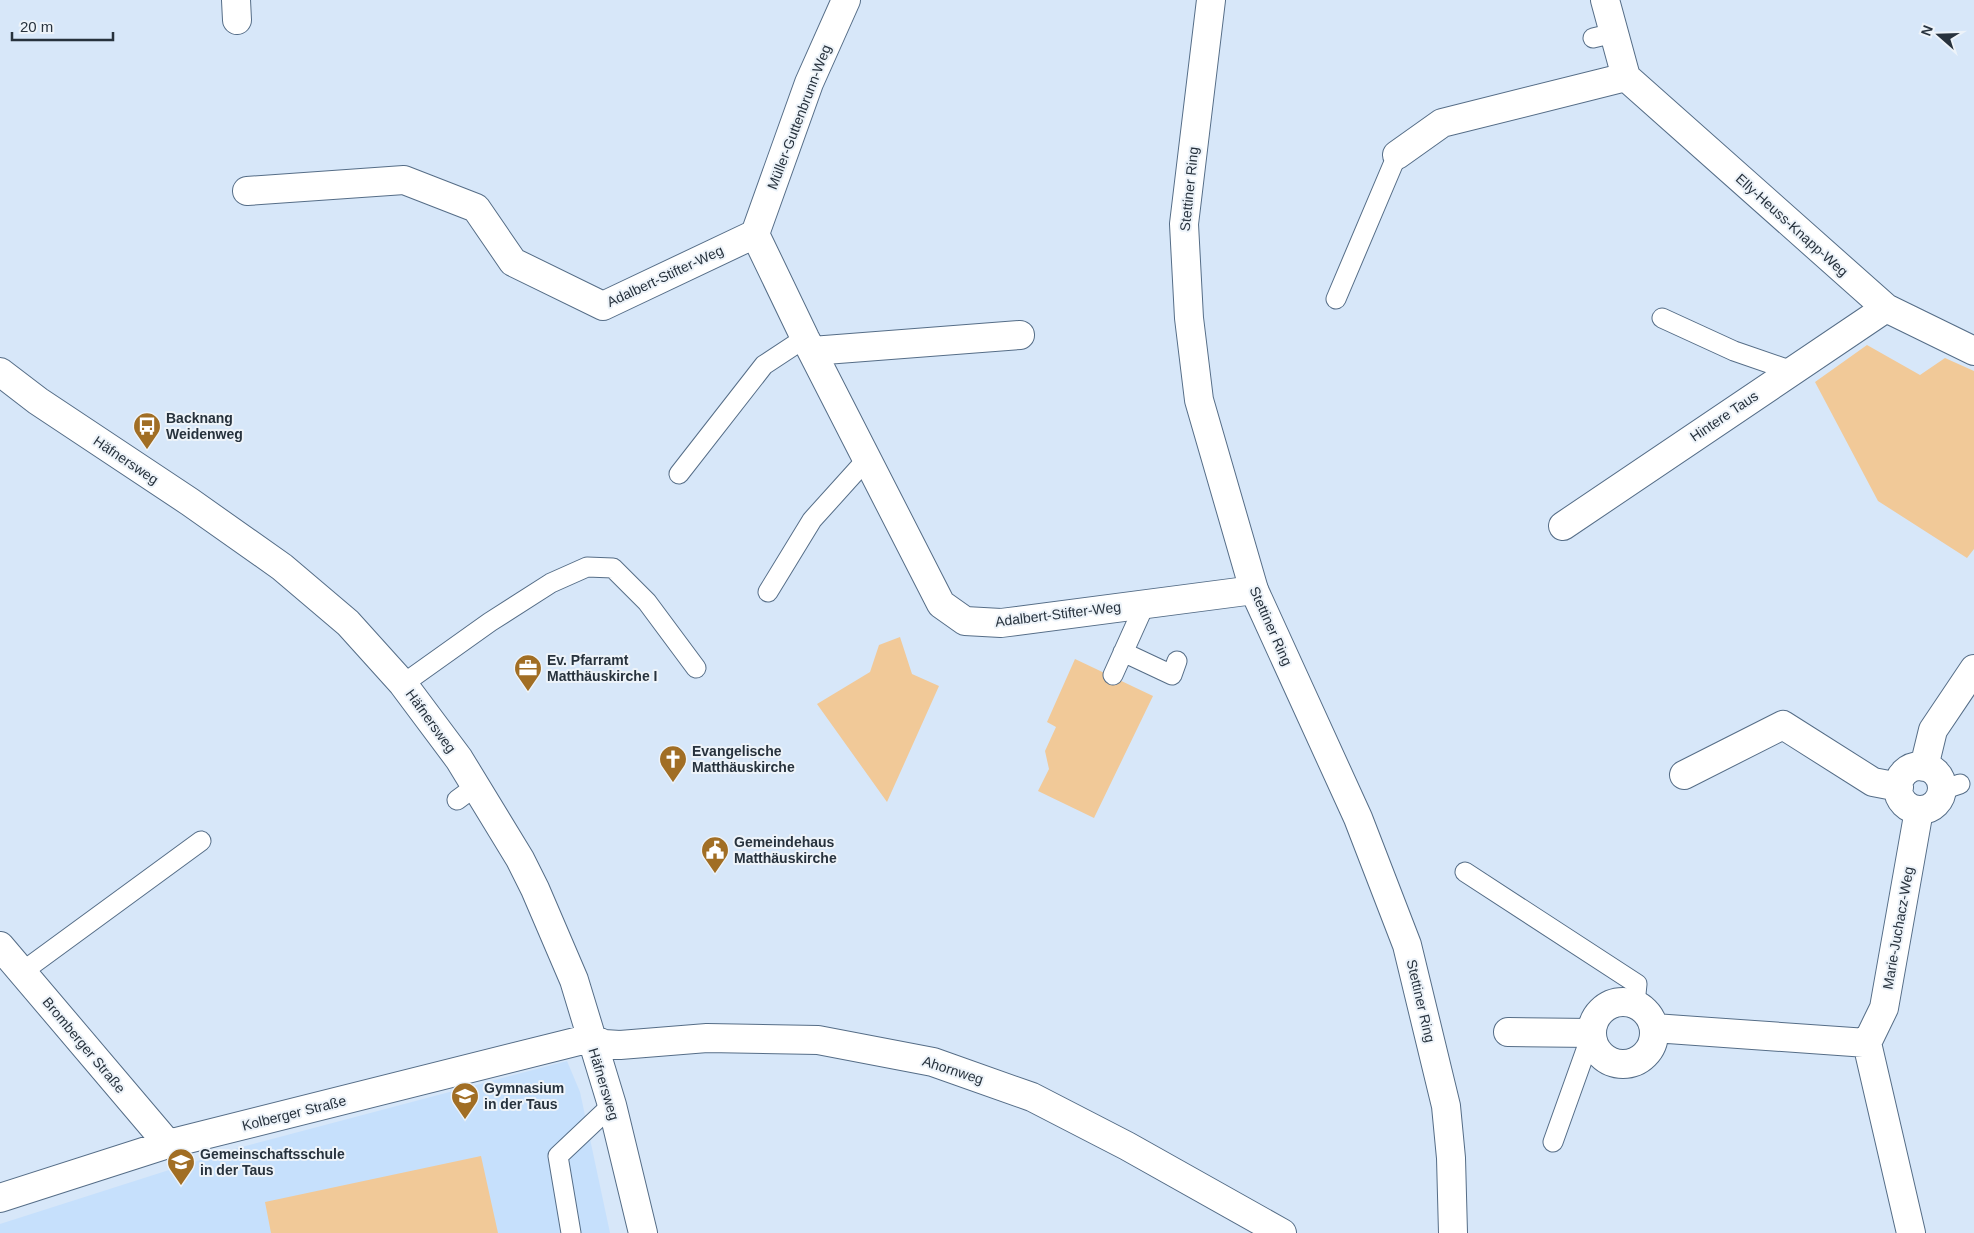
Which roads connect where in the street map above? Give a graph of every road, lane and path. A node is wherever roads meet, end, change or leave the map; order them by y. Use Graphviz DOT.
graph roads {
  1 [pos="846,0"];
  2 [pos="1211,0"];
  3 [pos="1605,0"];
  4 [pos="1626,77"];
  5 [pos="1397,155"];
  6 [pos="247,192"];
  7 [pos="754,234"];
  8 [pos="1336,298"];
  9 [pos="1886,308"];
  10 [pos="1662,318"];
  11 [pos="1020,335"];
  12 [pos="808,345"];
  13 [pos="1974,351"];
  14 [pos="1792,371"];
  15 [pos="0,372"];
  16 [pos="867,459"];
  17 [pos="679,474"];
  18 [pos="1563,526"];
  19 [pos="1254,590"];
  20 [pos="768,592"];
  21 [pos="1145,604"];
  22 [pos="1123,652"];
  23 [pos="1178,661"];
  24 [pos="696,668"];
  25 [pos="1974,669"];
  26 [pos="1113,675"];
  27 [pos="403,684"];
  28 [pos="1924,767"];
  29 [pos="1684,775"];
  30 [pos="1899,787"];
  31 [pos="1919,810"];
  32 [pos="201,841"];
  33 [pos="1465,872"];
  34 [pos="0,946"];
  35 [pos="22,972"];
  36 [pos="1635,1004"];
  37 [pos="1654,1028"];
  38 [pos="1508,1032"];
  39 [pos="1592,1033"];
  40 [pos="591,1038"];
  41 [pos="1867,1043"];
  42 [pos="612,1105"];
  43 [pos="1553,1142"];
  44 [pos="168,1144"];
  45 [pos="0,1198"];
  46 [pos="571,1233"];
  47 [pos="643,1233"];
  48 [pos="1282,1233"];
  49 [pos="1453,1233"];
  50 [pos="1911,1233"];
  1 -- 7 [label="street, Müller-Guttenbrunn-Weg"];
  2 -- 19 [label="street, Stettiner Ring"];
  3 -- 4 [label="street"];
  4 -- 5 [label="street"];
  4 -- 9 [label="street, Elly-Heuss-Knapp-Weg"];
  5 -- 8 [label="lane"];
  6 -- 7 [label="street, Adalbert-Stifter-Weg"];
  7 -- 12 [label="street, Adalbert-Stifter-Weg"];
  9 -- 13 [label="street, Elly-Heuss-Knapp-Weg"];
  9 -- 14 [label="street, Hintere Taus"];
  10 -- 14 [label="lane"];
  11 -- 12 [label="street"];
  12 -- 16 [label="street, Adalbert-Stifter-Weg"];
  12 -- 17 [label="lane"];
  14 -- 18 [label="street, Hintere Taus"];
  15 -- 27 [label="street, Häfnersweg"];
  16 -- 20 [label="lane"];
  16 -- 21 [label="street, Adalbert-Stifter-Weg"];
  19 -- 21 [label="street, Adalbert-Stifter-Weg"];
  19 -- 49 [label="street, Stettiner Ring"];
  21 -- 22 [label="lane"];
  22 -- 23 [label="lane"];
  22 -- 26 [label="lane"];
  24 -- 27 [label="lane"];
  25 -- 28 [label="street"];
  27 -- 40 [label="street, Häfnersweg"];
  28 -- 30 [label="street"];
  28 -- 31 [label="street"];
  29 -- 30 [label="street"];
  30 -- 31 [label="street"];
  31 -- 41 [label="street, Marie-Juchacz-Weg"];
  32 -- 35 [label="lane"];
  33 -- 36 [label="lane"];
  34 -- 35 [label="street, Bromberger Straße"];
  35 -- 44 [label="street, Bromberger Straße"];
  36 -- 37 [label="street"];
  36 -- 39 [label="street"];
  37 -- 39 [label="street"];
  37 -- 41 [label="street"];
  38 -- 39 [label="street"];
  39 -- 43 [label="lane"];
  40 -- 42 [label="street, Häfnersweg"];
  40 -- 44 [label="street, Kolberger Straße"];
  40 -- 48 [label="street, Ahornweg"];
  41 -- 50 [label="street"];
  42 -- 46 [label="lane"];
  42 -- 47 [label="street, Häfnersweg"];
  44 -- 45 [label="street, Kolberger Straße"];
}
